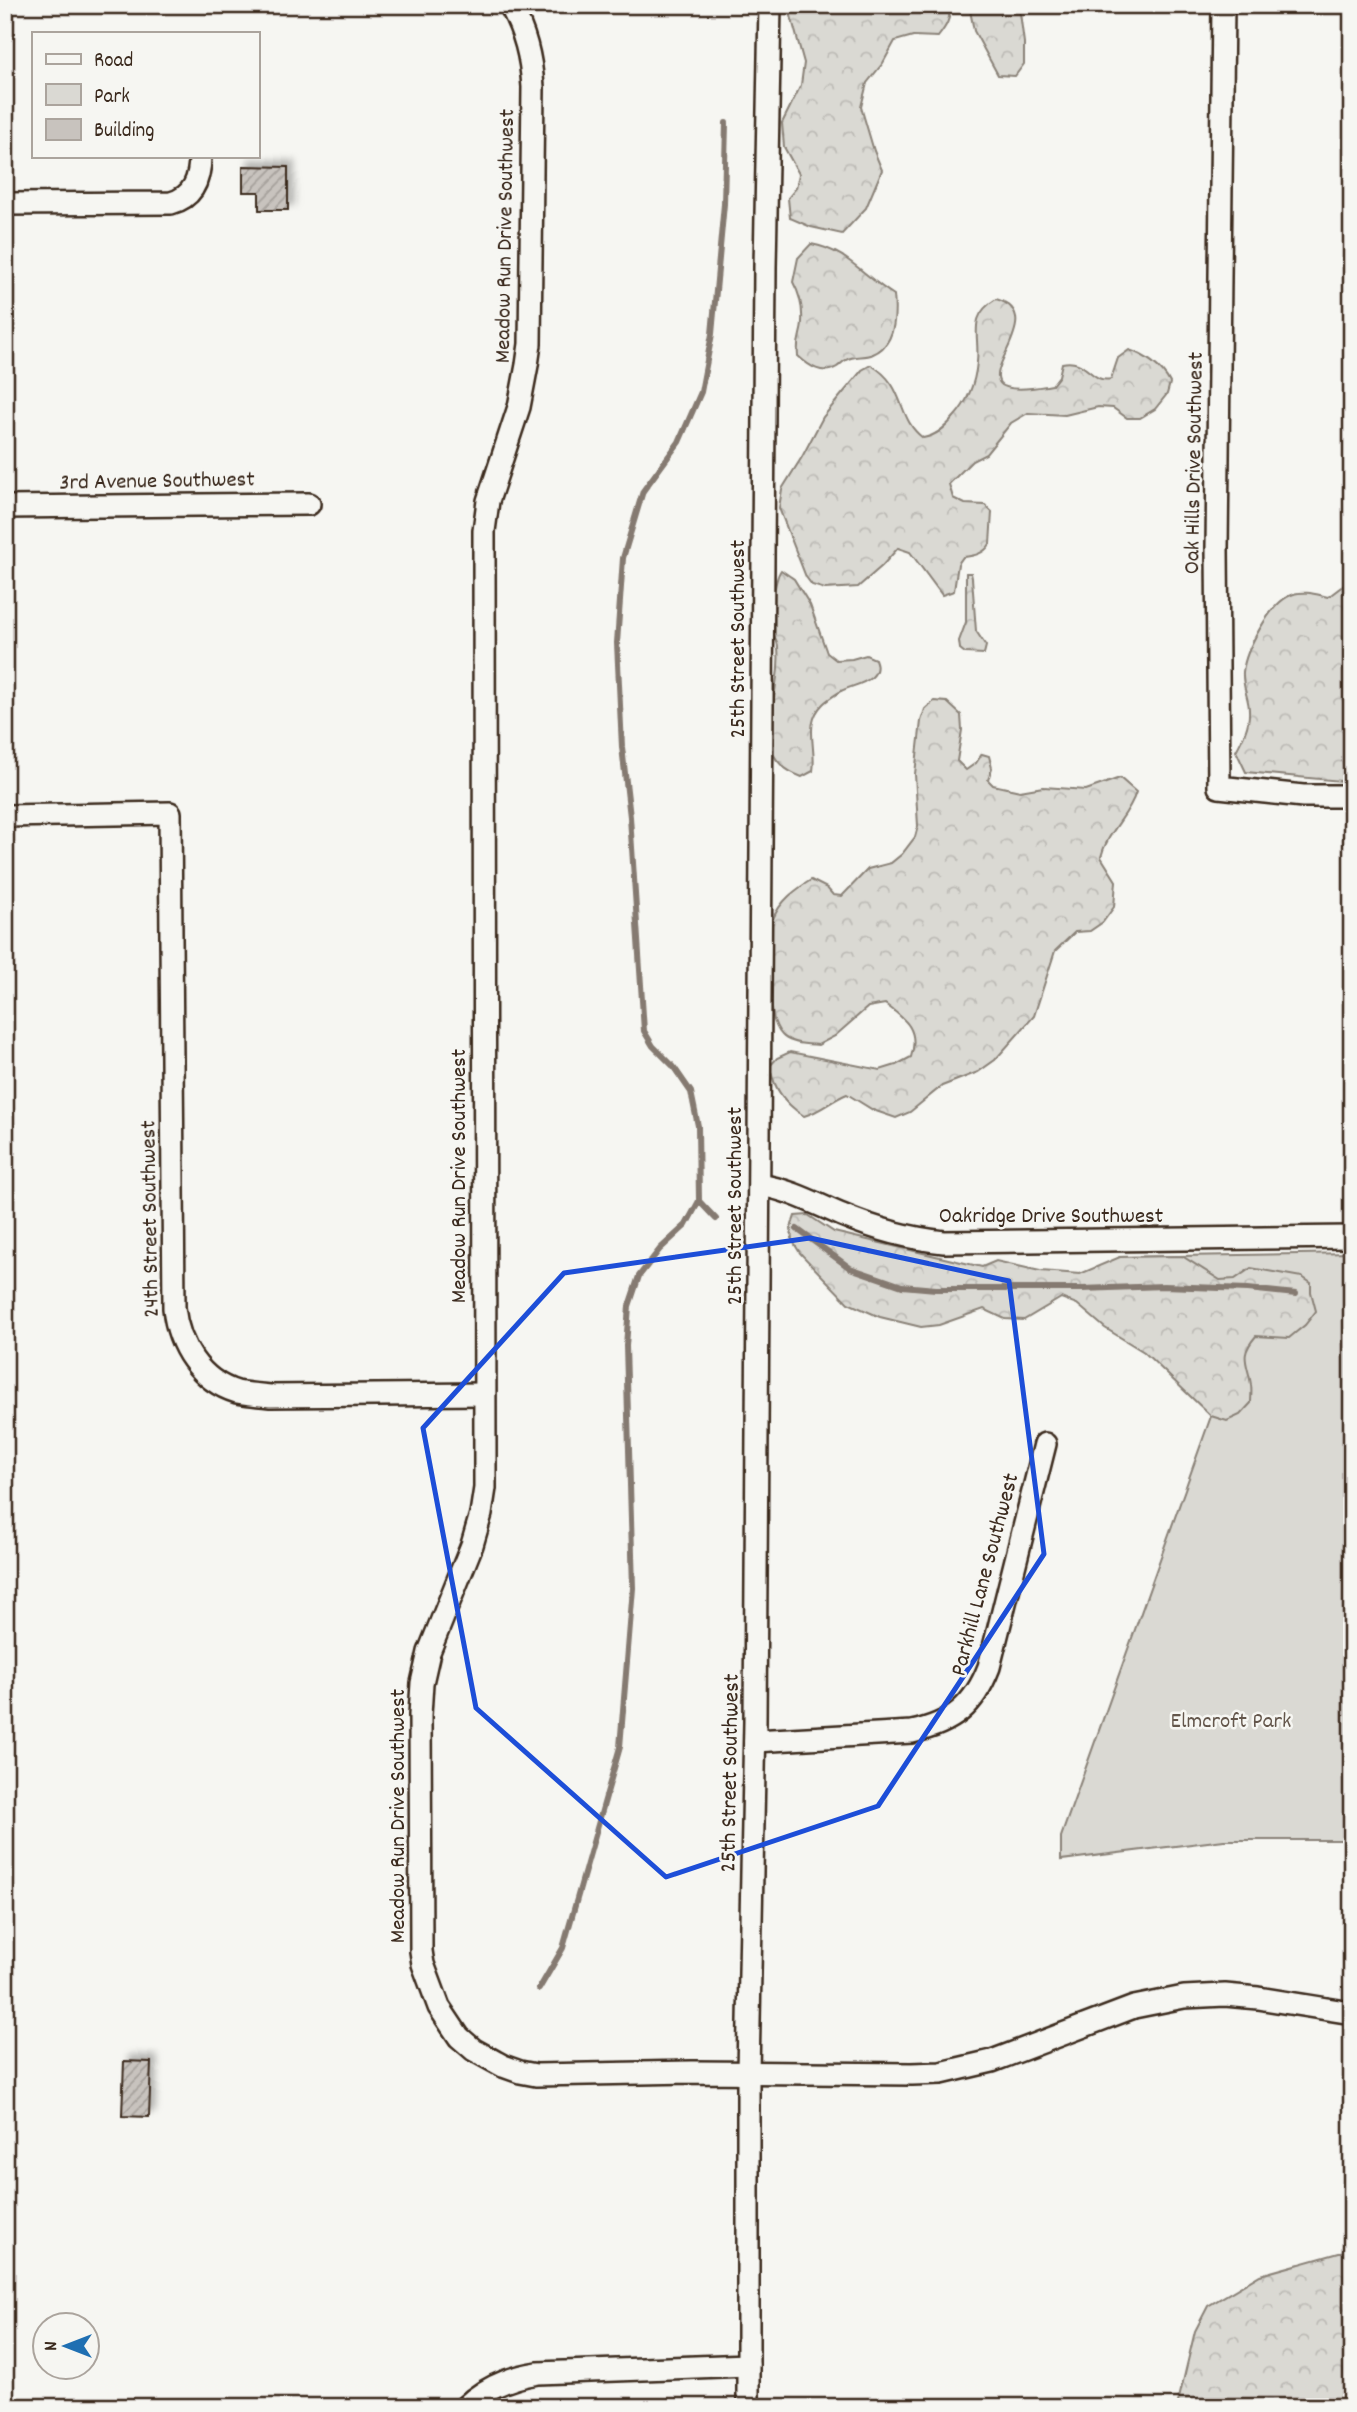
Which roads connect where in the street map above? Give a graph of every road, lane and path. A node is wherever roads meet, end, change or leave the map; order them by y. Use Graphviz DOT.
graph roads {
  1 [pos="510,5"];
  2 [pos="770,5"];
  3 [pos="1223,5"];
  4 [pos="200,158"];
  5 [pos="5,204"];
  6 [pos="309,503"];
  7 [pos="5,507"];
  8 [pos="1352,796"];
  9 [pos="5,816"];
  10 [pos="760,1185"];
  11 [pos="1352,1237"];
  12 [pos="483,1394"];
  13 [pos="1045,1444"];
  14 [pos="755,1741"];
  15 [pos="1352,2013"];
  16 [pos="748,2073"];
  17 [pos="748,2365"];
  18 [pos="465,2407"];
  19 [pos="748,2407"];
  1 -- 12 [label="street, Meadow Run Drive Southwest"];
  2 -- 10 [label="street, 25th Street Southwest"];
  3 -- 8 [label="street, Oak Hills Drive Southwest"];
  4 -- 5 [label="street"];
  6 -- 7 [label="street, 3rd Avenue Southwest"];
  9 -- 12 [label="street, 24th Street Southwest"];
  10 -- 11 [label="street, Oakridge Drive Southwest"];
  10 -- 14 [label="street, 25th Street Southwest"];
  12 -- 16 [label="street, Meadow Run Drive Southwest"];
  13 -- 14 [label="street, Parkhill Lane Southwest"];
  14 -- 16 [label="street, 25th Street Southwest"];
  15 -- 16 [label="street, Meadow Run Drive Southwest"];
  16 -- 17 [label="street, 25th Street Southwest"];
  17 -- 18 [label="street"];
  17 -- 19 [label="street, 25th Street Southwest"];
}
